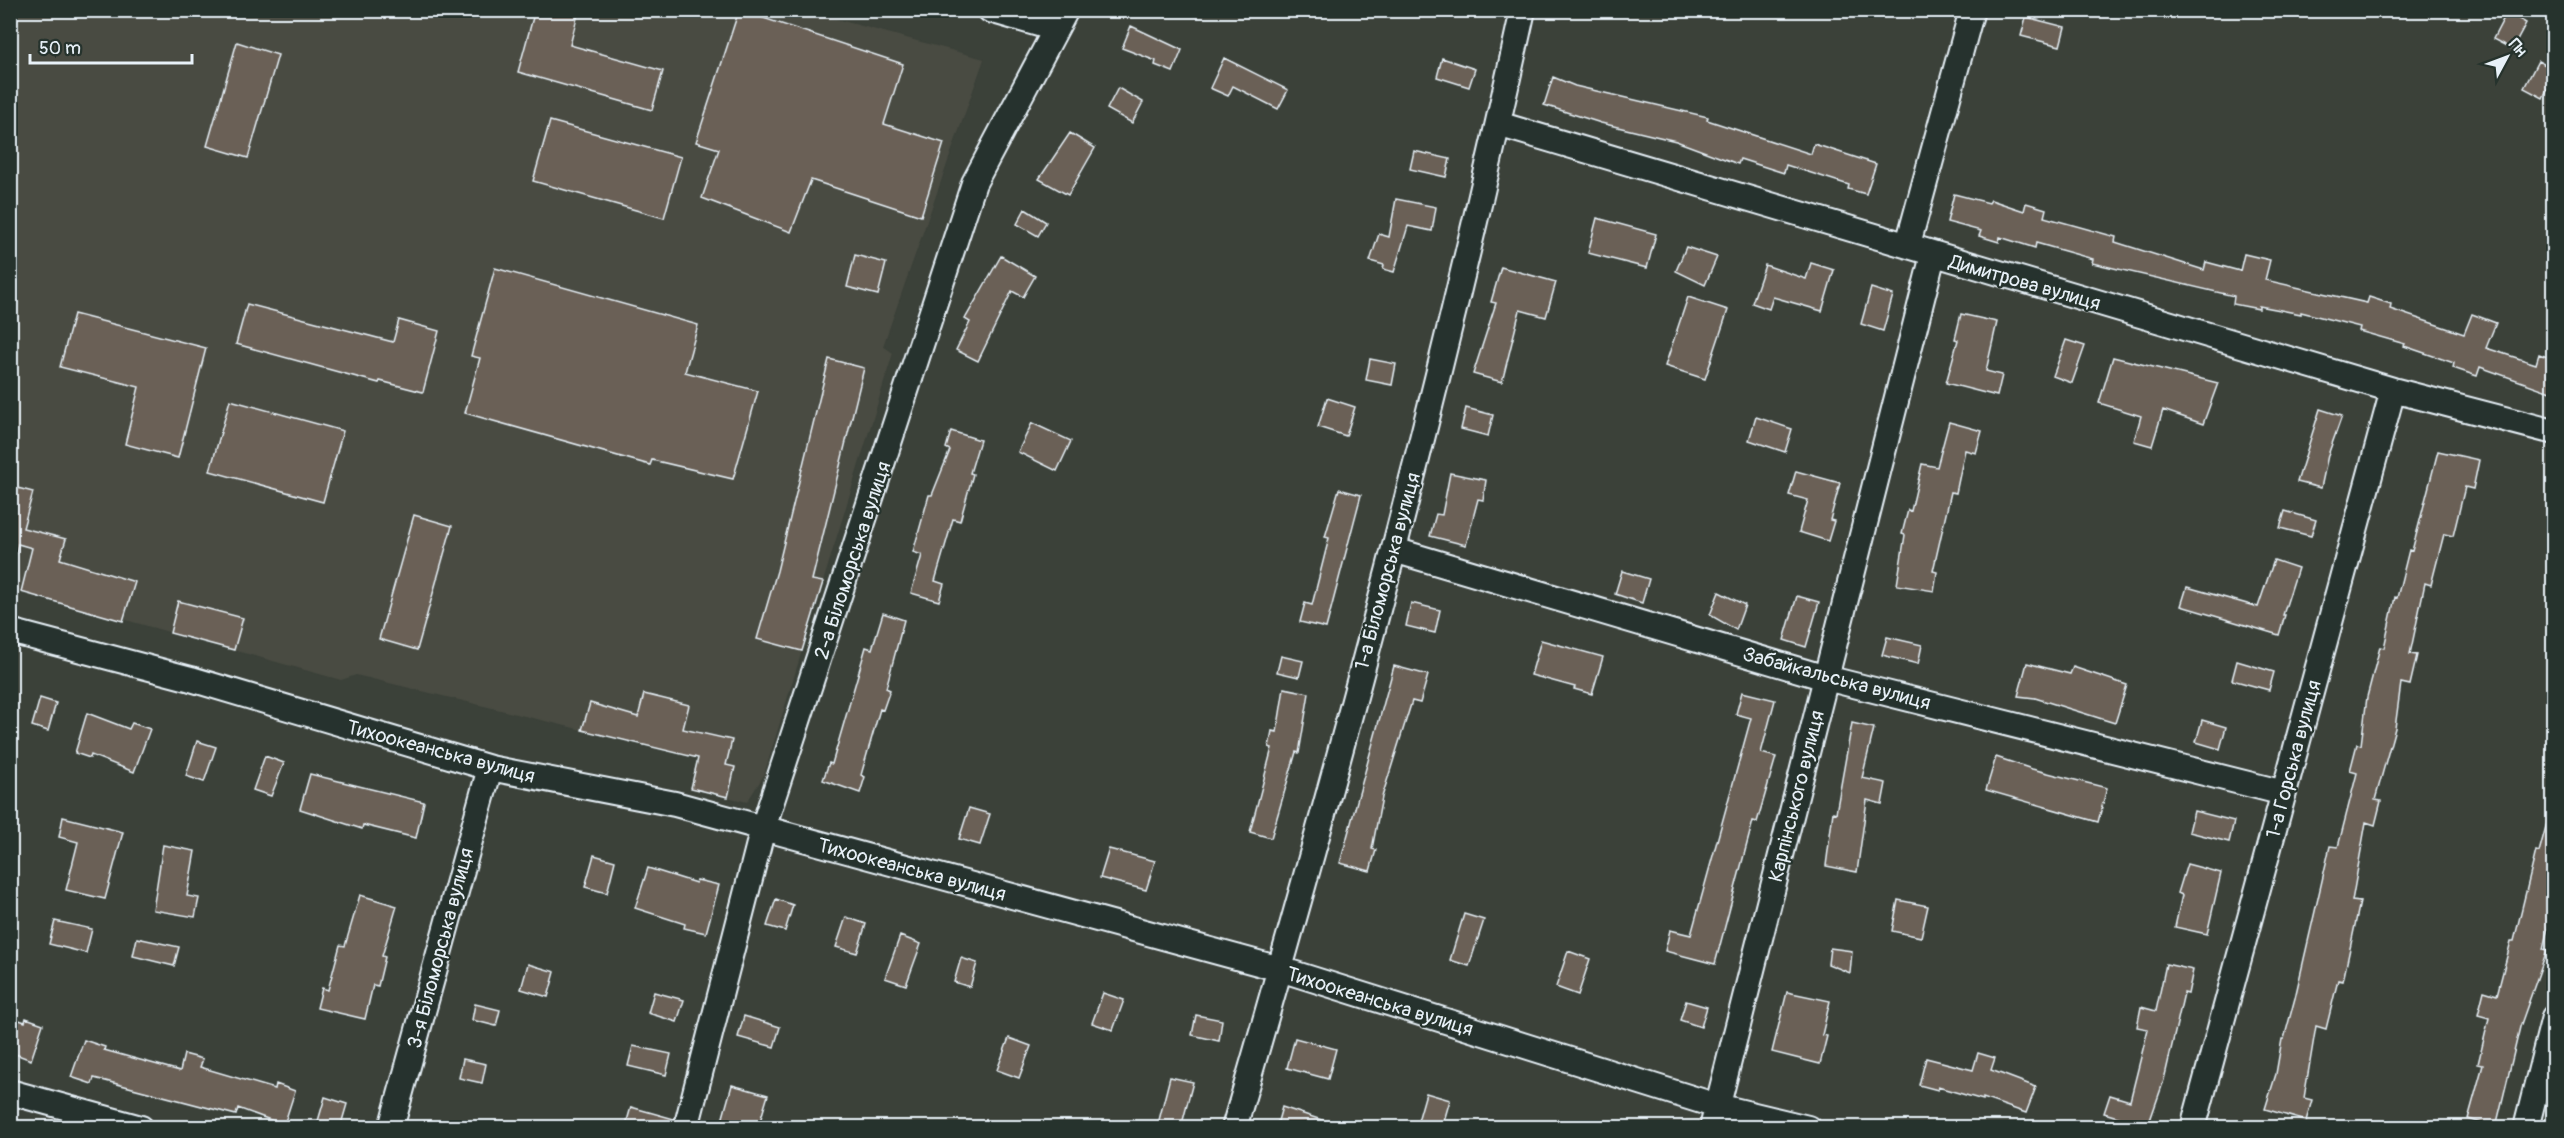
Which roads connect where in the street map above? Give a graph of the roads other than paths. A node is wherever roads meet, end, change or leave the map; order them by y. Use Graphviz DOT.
graph roads {
  1 [pos="990,10"];
  2 [pos="1523,10"];
  3 [pos="1972,10"];
  4 [pos="1061,20"];
  5 [pos="1498,124"];
  6 [pos="1908,244"];
  7 [pos="1933,255"];
  8 [pos="2393,390"];
  9 [pos="2553,432"];
  10 [pos="1394,550"];
  11 [pos="10,631"];
  12 [pos="1826,678"];
  13 [pos="490,768"];
  14 [pos="2284,793"];
  15 [pos="763,828"];
  16 [pos="1280,969"];
  17 [pos="2553,1017"];
  18 [pos="10,1092"];
  19 [pos="1715,1117"];
  20 [pos="141,1128"];
  21 [pos="391,1128"];
  22 [pos="686,1128"];
  23 [pos="1234,1128"];
  24 [pos="1808,1128"];
  25 [pos="2193,1128"];
  26 [pos="2526,1128"];
  1 -- 4 [label="street"];
  2 -- 5 [label="street, 1-а Біломорська вулиця"];
  3 -- 6 [label="street"];
  4 -- 15 [label="street, 2-а Біломорська вулиця"];
  5 -- 6 [label="street, Димитрова вулиця"];
  5 -- 10 [label="street, 1-а Біломорська вулиця"];
  6 -- 7 [label="street, Димитрова вулиця"];
  7 -- 8 [label="street, Димитрова вулиця"];
  7 -- 12 [label="street, Карпінського вулиця"];
  8 -- 9 [label="street, Димитрова вулиця"];
  8 -- 14 [label="street, 1-а Горська вулиця"];
  10 -- 12 [label="street, Забайкальська вулиця"];
  10 -- 16 [label="street, 1-а Біломорська вулиця"];
  11 -- 13 [label="street, Тихоокеанська вулиця"];
  12 -- 14 [label="street, Забайкальська вулиця"];
  12 -- 19 [label="street, Карпінського вулиця"];
  13 -- 15 [label="street, Тихоокеанська вулиця"];
  13 -- 21 [label="street, 3-я Біломорська вулиця"];
  14 -- 25 [label="street, 1-а Горська вулиця"];
  15 -- 16 [label="street, Тихоокеанська вулиця"];
  15 -- 22 [label="street, 2-а Біломорська вулиця"];
  16 -- 19 [label="street, Тихоокеанська вулиця"];
  16 -- 23 [label="street, 1-а Біломорська вулиця"];
  17 -- 26 [label="street"];
  18 -- 20 [label="street"];
  19 -- 24 [label="street, Тихоокеанська вулиця"];
}
